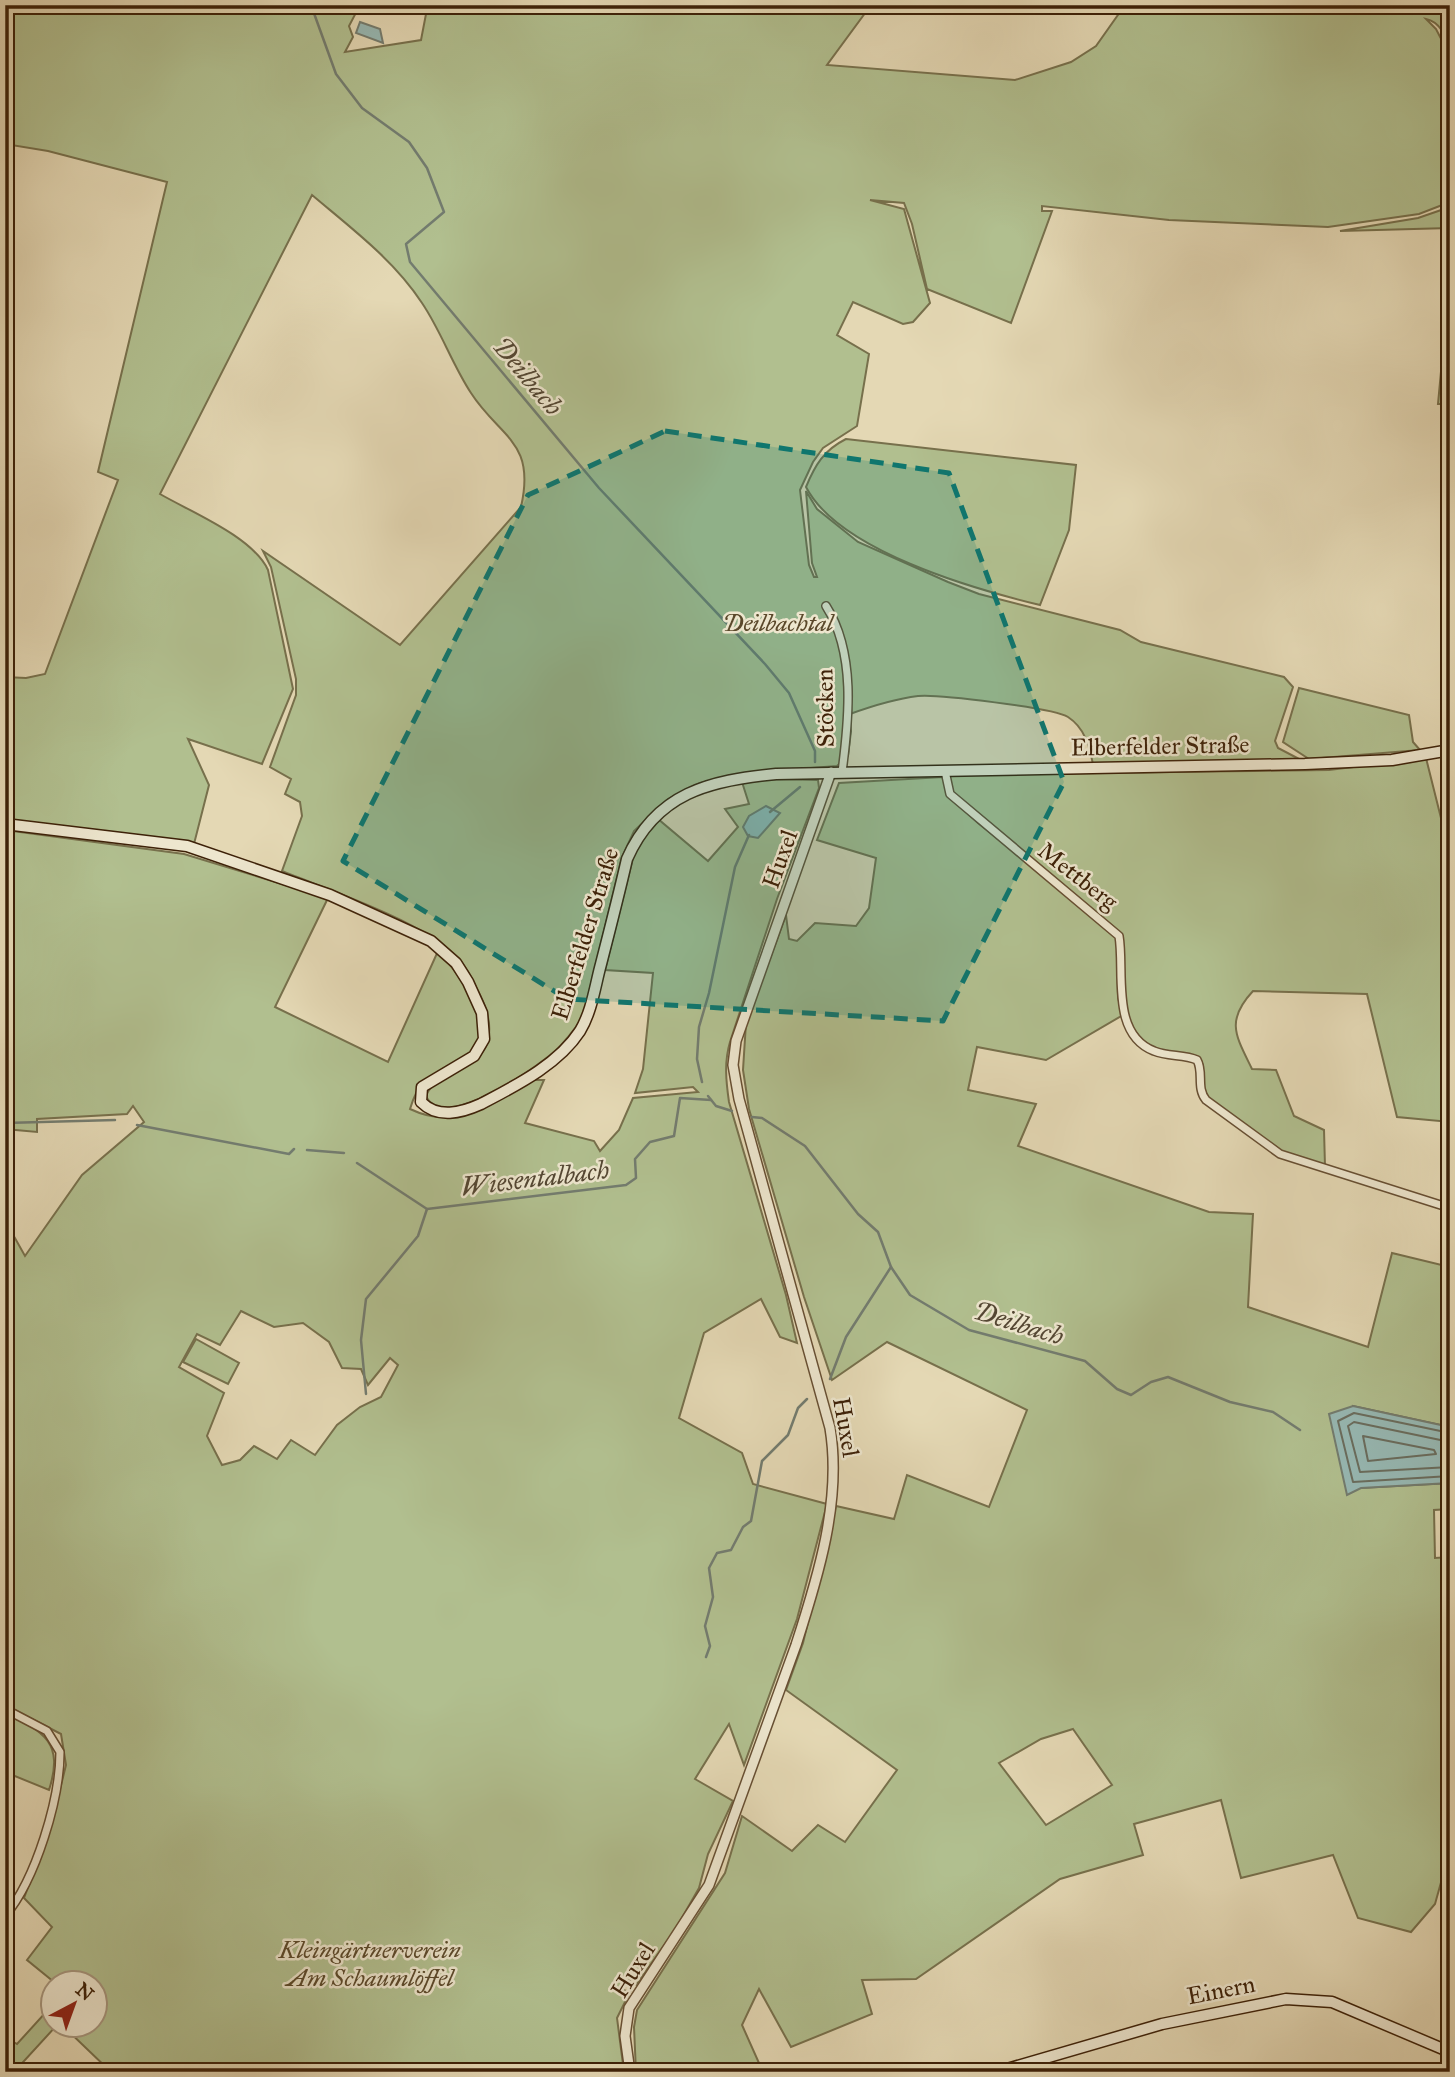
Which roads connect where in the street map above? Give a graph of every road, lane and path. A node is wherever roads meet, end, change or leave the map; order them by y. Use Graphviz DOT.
graph roads {
  1 [pos="826,606"];
  2 [pos="1450,750"];
  3 [pos="945,771"];
  4 [pos="831,772"];
  5 [pos="842,772"];
  6 [pos="5,824"];
  7 [pos="1450,1208"];
  8 [pos="5,1709"];
  9 [pos="5,1916"];
  10 [pos="1450,2052"];
  11 [pos="630,2072"];
  12 [pos="997,2072"];
  1 -- 5 [label="street, Stöcken"];
  2 -- 3 [label="main road, Elberfelder Straße"];
  3 -- 5 [label="main road, Elberfelder Straße"];
  3 -- 7 [label="street, Mettberg"];
  4 -- 5 [label="main road, Elberfelder Straße"];
  4 -- 6 [label="main road, Elberfelder Straße"];
  4 -- 11 [label="street, Huxel"];
  8 -- 9 [label="street"];
  10 -- 12 [label="main road, Einern"];
}
